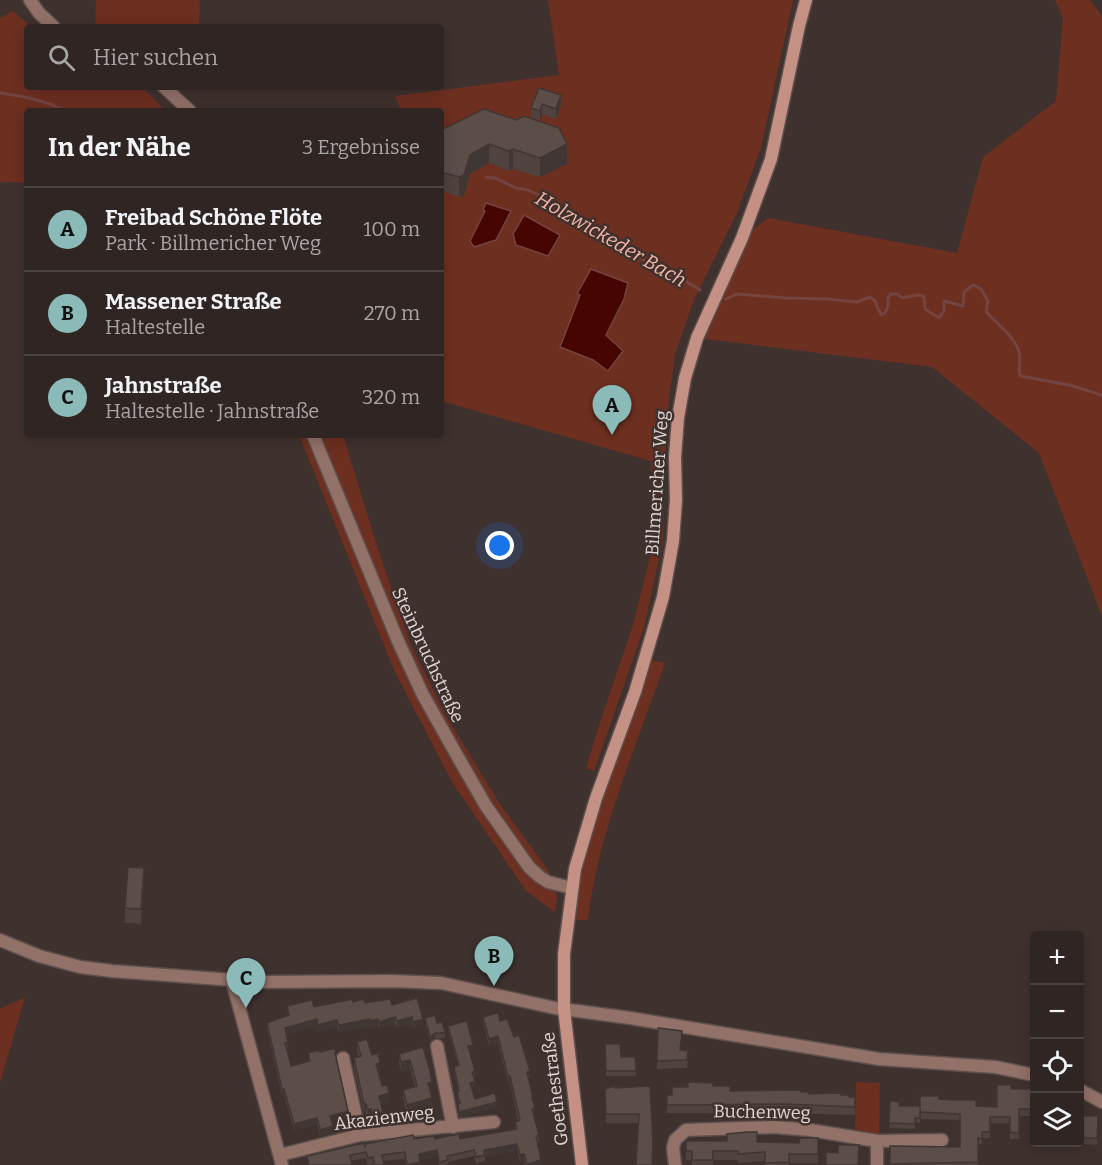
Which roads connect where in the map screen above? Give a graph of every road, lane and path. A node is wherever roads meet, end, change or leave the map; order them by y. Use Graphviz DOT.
graph roads {
  1 [pos="30,0"];
  2 [pos="806,0"];
  3 [pos="51,24"];
  4 [pos="167,90"];
  5 [pos="187,108"];
  6 [pos="314,438"];
  7 [pos="572,888"];
  8 [pos="0,940"];
  9 [pos="232,981"];
  10 [pos="564,1009"];
  11 [pos="437,1046"];
  12 [pos="343,1059"];
  13 [pos="1030,1074"];
  14 [pos="1084,1092"];
  15 [pos="1102,1102"];
  16 [pos="494,1122"];
  17 [pos="453,1127"];
  18 [pos="360,1135"];
  19 [pos="942,1140"];
  20 [pos="877,1141"];
  21 [pos="281,1160"];
  22 [pos="582,1165"];
  23 [pos="675,1165"];
  24 [pos="877,1165"];
  1 -- 3 [label="street"];
  2 -- 7 [label="main road, Billmericher Weg"];
  4 -- 5 [label="street"];
  6 -- 7 [label="street, Steinbruchstraße"];
  7 -- 10 [label="main road, Billmericher Weg"];
  8 -- 9 [label="street"];
  9 -- 10 [label="street"];
  9 -- 21 [label="street"];
  10 -- 13 [label="street"];
  10 -- 22 [label="main road, Goethestraße"];
  11 -- 17 [label="street"];
  12 -- 18 [label="street"];
  14 -- 15 [label="street"];
  16 -- 17 [label="street, Akazienweg"];
  17 -- 18 [label="street, Akazienweg"];
  18 -- 21 [label="street, Akazienweg"];
  19 -- 20 [label="street, Buchenweg"];
  20 -- 23 [label="street, Buchenweg"];
  20 -- 24 [label="street"];
}
